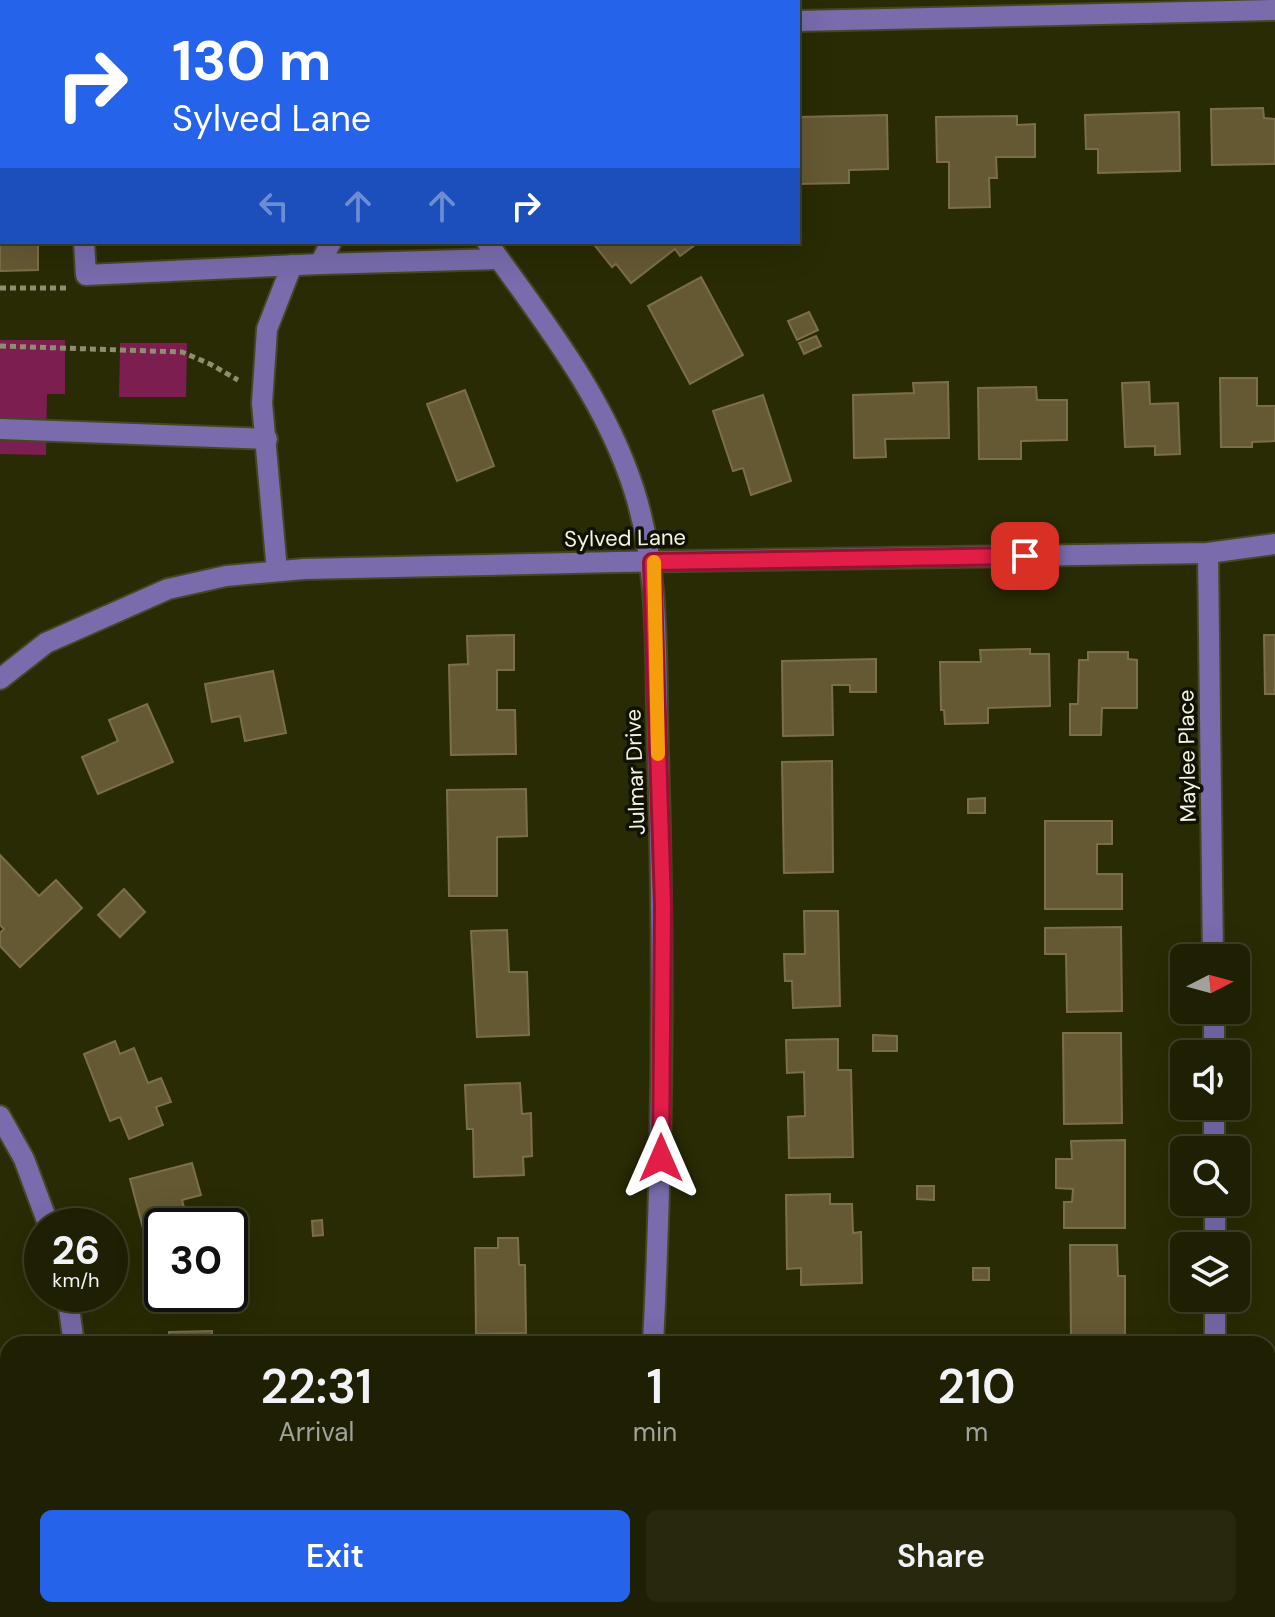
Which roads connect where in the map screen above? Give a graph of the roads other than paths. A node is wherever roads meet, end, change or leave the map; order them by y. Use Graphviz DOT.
graph roads {
  1 [pos="1275,10"];
  2 [pos="800,21"];
  3 [pos="84,244"];
  4 [pos="330,244"];
  5 [pos="493,250"];
  6 [pos="320,264"];
  7 [pos="292,265"];
  8 [pos="0,429"];
  9 [pos="267,439"];
  10 [pos="1275,544"];
  11 [pos="1208,553"];
  12 [pos="652,562"];
  13 [pos="277,571"];
  14 [pos="0,679"];
  15 [pos="1213,944"];
  16 [pos="0,1116"];
  17 [pos="42,1208"];
  18 [pos="70,1312"];
  19 [pos="1215,1312"];
  20 [pos="73,1336"];
  21 [pos="653,1336"];
  22 [pos="1215,1336"];
  1 -- 2 [label="street"];
  3 -- 7 [label="street"];
  4 -- 6 [label="street"];
  5 -- 6 [label="street"];
  5 -- 12 [label="street, Julmar Drive"];
  6 -- 7 [label="street"];
  7 -- 9 [label="street"];
  8 -- 9 [label="street"];
  9 -- 13 [label="street"];
  10 -- 11 [label="street, Sylved Lane"];
  11 -- 12 [label="street, Sylved Lane"];
  11 -- 15 [label="street, Maylee Place"];
  12 -- 13 [label="street, Sylved Lane"];
  12 -- 21 [label="street, Julmar Drive"];
  13 -- 14 [label="street, Sylved Lane"];
  16 -- 17 [label="street"];
  18 -- 20 [label="street"];
  19 -- 22 [label="street"];
}
